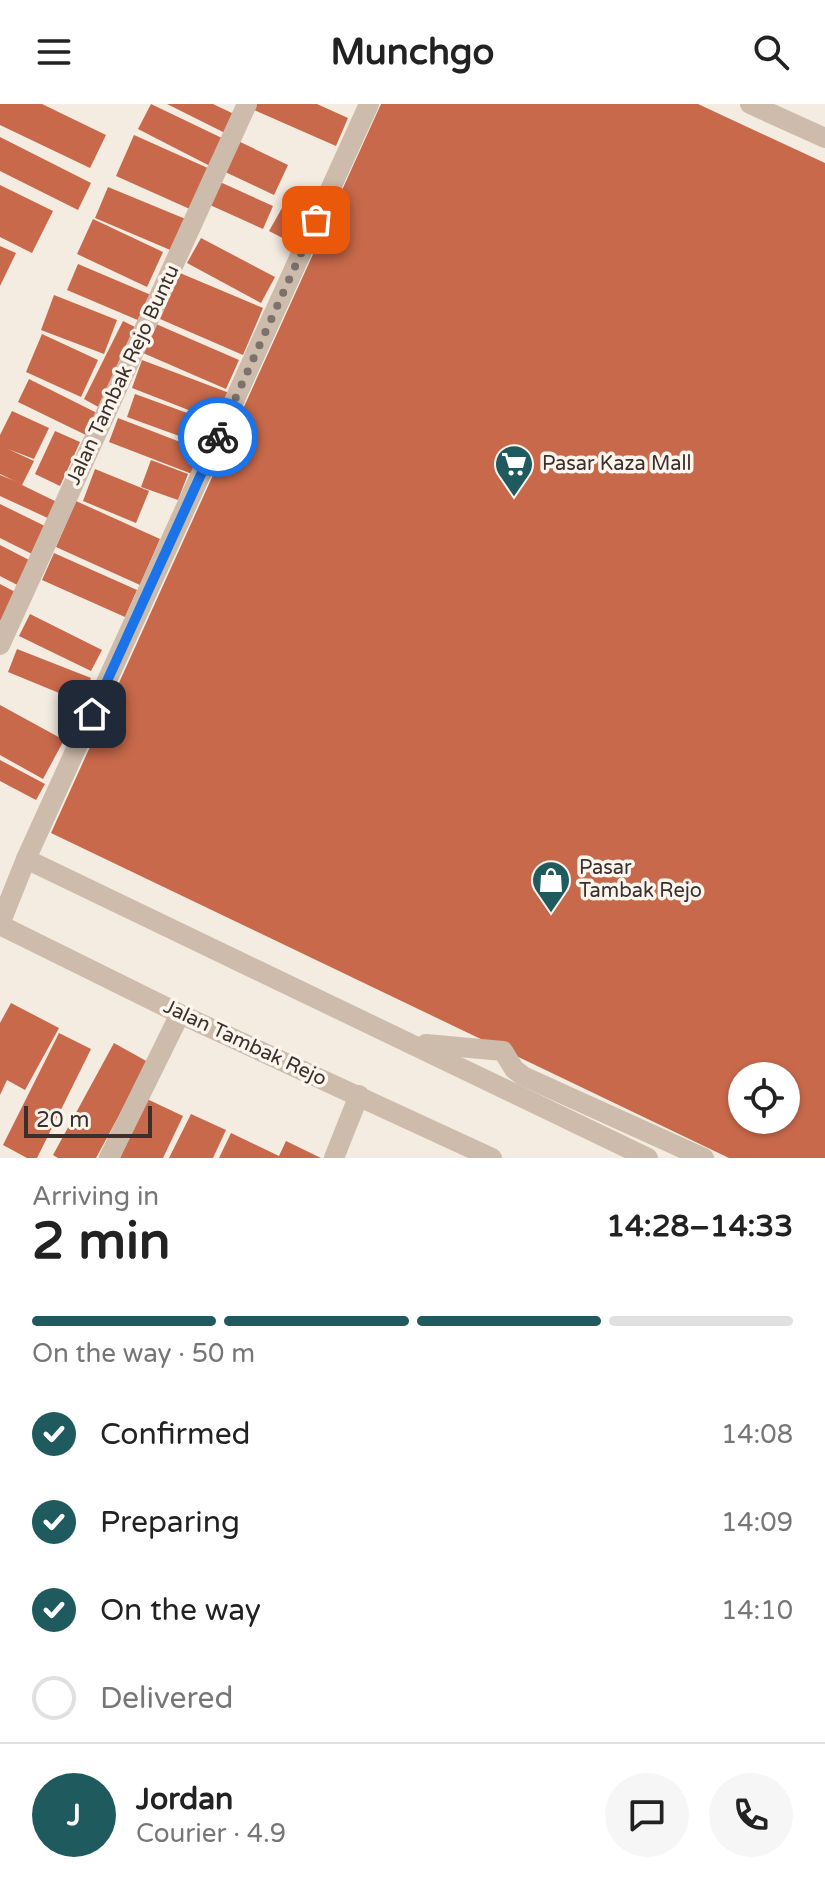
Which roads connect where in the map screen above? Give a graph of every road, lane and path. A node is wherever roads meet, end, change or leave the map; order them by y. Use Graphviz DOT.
graph roads {
  1 [pos="247,104"];
  2 [pos="369,104"];
  3 [pos="750,104"];
  4 [pos="825,138"];
  5 [pos="0,645"];
  6 [pos="26,859"];
  7 [pos="0,924"];
  8 [pos="180,1014"];
  9 [pos="411,1043"];
  10 [pos="359,1095"];
  11 [pos="109,1158"];
  12 [pos="334,1158"];
  13 [pos="492,1158"];
  14 [pos="648,1158"];
  15 [pos="704,1158"];
  1 -- 5 [label="street, Jalan Tambak Rejo Buntu"];
  2 -- 6 [label="street"];
  3 -- 4 [label="street"];
  6 -- 7 [label="street"];
  6 -- 9 [label="street"];
  7 -- 8 [label="street, Jalan Tambak Rejo"];
  8 -- 10 [label="street, Jalan Tambak Rejo"];
  8 -- 11 [label="street"];
  9 -- 14 [label="street"];
  9 -- 15 [label="street"];
  10 -- 12 [label="street"];
  10 -- 13 [label="street, Jalan Tambak Rejo"];
}
